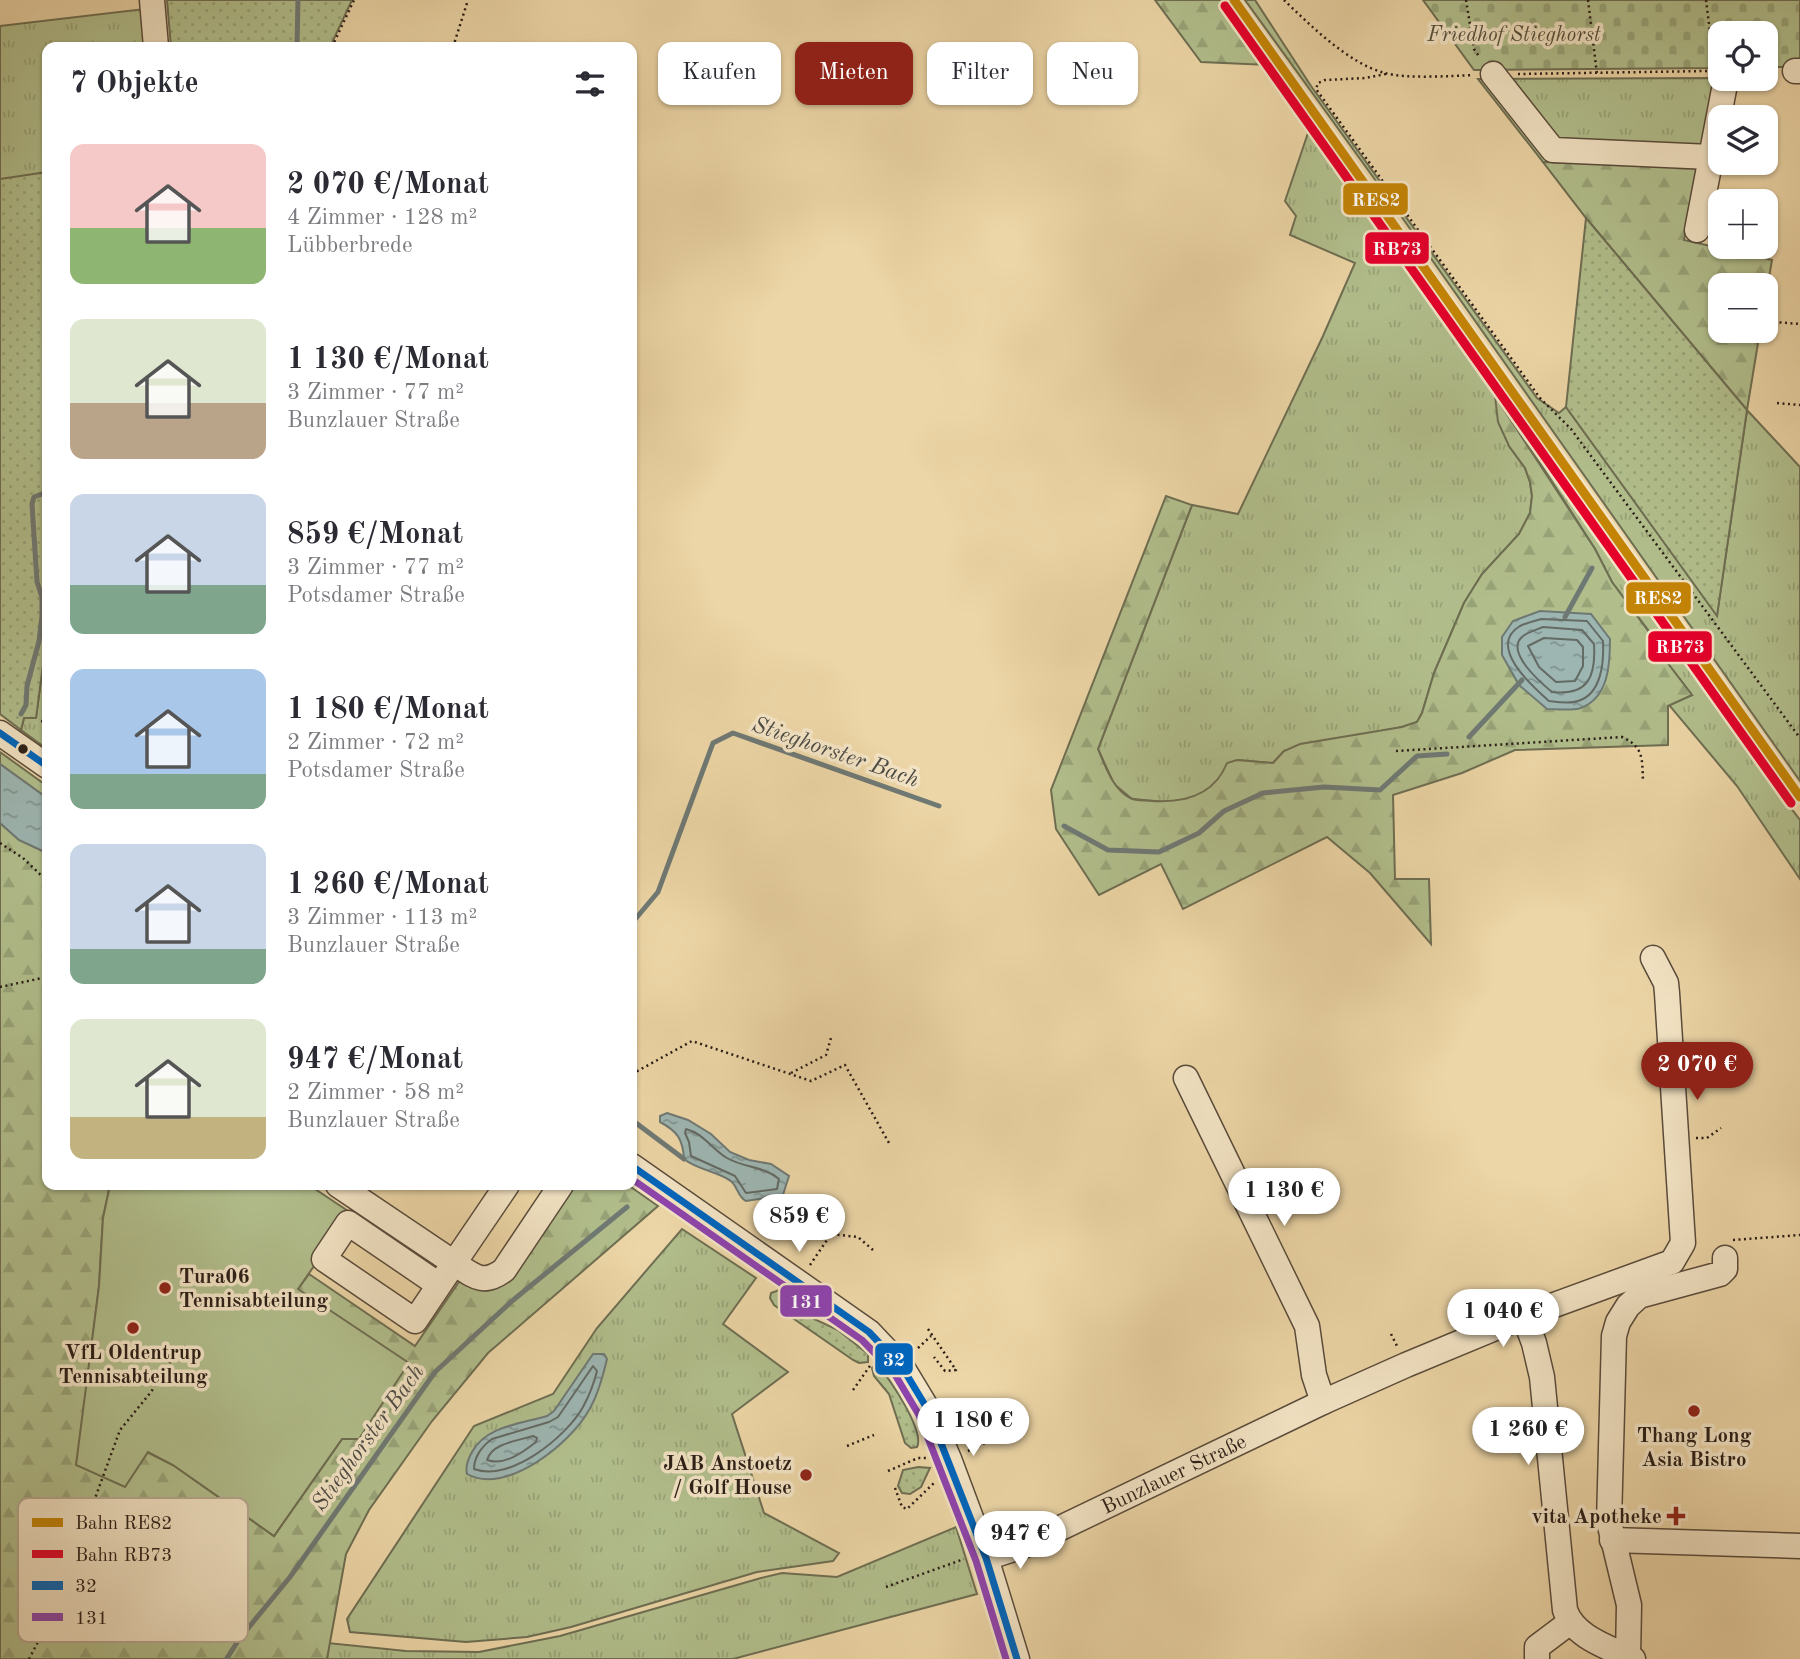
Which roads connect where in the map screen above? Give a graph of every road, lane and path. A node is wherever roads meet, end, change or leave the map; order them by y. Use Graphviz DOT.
graph roads {
  1 [pos="152,0"];
  2 [pos="354,0"];
  3 [pos="468,0"];
  4 [pos="1466,0"];
  5 [pos="1588,0"];
  6 [pos="1706,0"];
  7 [pos="1710,21"];
  8 [pos="156,42"];
  9 [pos="334,42"];
  10 [pos="455,42"];
  11 [pos="1386,74"];
  12 [pos="1493,74"];
  13 [pos="1597,74"];
  14 [pos="1708,157"];
  15 [pos="1708,173"];
  16 [pos="1697,230"];
  17 [pos="1778,322"];
  18 [pos="1800,324"];
  19 [pos="1777,403"];
  20 [pos="1800,405"];
  21 [pos="0,733"];
  22 [pos="1800,738"];
  23 [pos="1396,751"];
  24 [pos="42,762"];
  25 [pos="1643,781"];
  26 [pos="0,843"];
  27 [pos="42,876"];
  28 [pos="1653,958"];
  29 [pos="42,978"];
  30 [pos="0,987"];
  31 [pos="831,1038"];
  32 [pos="637,1071"];
  33 [pos="790,1074"];
  34 [pos="1186,1078"];
  35 [pos="1721,1128"];
  36 [pos="1676,1139"];
  37 [pos="889,1143"];
  38 [pos="637,1169"];
  39 [pos="345,1190"];
  40 [pos="505,1190"];
  41 [pos="558,1190"];
  42 [pos="1800,1235"];
  43 [pos="1728,1249"];
  44 [pos="873,1250"];
  45 [pos="454,1263"];
  46 [pos="808,1268"];
  47 [pos="439,1285"];
  48 [pos="1524,1316"];
  49 [pos="928,1329"];
  50 [pos="932,1336"];
  51 [pos="188,1344"];
  52 [pos="885,1346"];
  53 [pos="918,1348"];
  54 [pos="934,1357"];
  55 [pos="853,1391"];
  56 [pos="1323,1402"];
  57 [pos="874,1435"];
  58 [pos="847,1446"];
  59 [pos="949,1459"];
  60 [pos="888,1471"];
  61 [pos="895,1488"];
  62 [pos="95,1498"];
  63 [pos="1612,1540"];
  64 [pos="1800,1546"];
  65 [pos="985,1555"];
  66 [pos="886,1587"];
  67 [pos="1567,1616"];
  68 [pos="38,1642"];
  69 [pos="1631,1658"];
  70 [pos="29,1659"];
  71 [pos="1017,1659"];
  72 [pos="1537,1659"];
  1 -- 8 [label="street"];
  2 -- 9 [label="path"];
  3 -- 10 [label="path"];
  4 -- 12 [label="path"];
  5 -- 13 [label="path"];
  6 -- 7 [label="path"];
  11 -- 22 [label="path"];
  12 -- 14 [label="street"];
  15 -- 16 [label="street"];
  17 -- 18 [label="path"];
  19 -- 20 [label="path"];
  21 -- 24 [label="street"];
  23 -- 25 [label="path"];
  26 -- 27 [label="path"];
  28 -- 36 [label="street"];
  29 -- 30 [label="path"];
  31 -- 33 [label="path"];
  32 -- 33 [label="path"];
  33 -- 37 [label="path"];
  34 -- 56 [label="street"];
  35 -- 36 [label="path"];
  36 -- 48 [label="street, Bunzlauer Straße"];
  38 -- 52 [label="street"];
  39 -- 45 [label="street"];
  40 -- 45 [label="street"];
  41 -- 45 [label="street"];
  42 -- 43 [label="path"];
  43 -- 63 [label="street"];
  44 -- 46 [label="path"];
  45 -- 47 [label="street"];
  48 -- 56 [label="street, Bunzlauer Straße"];
  48 -- 67 [label="street"];
  49 -- 50 [label="path"];
  50 -- 53 [label="path"];
  50 -- 54 [label="path"];
  51 -- 62 [label="path"];
  52 -- 55 [label="path"];
  52 -- 59 [label="street"];
  56 -- 65 [label="street, Bunzlauer Straße"];
  57 -- 58 [label="path"];
  59 -- 60 [label="path"];
  59 -- 61 [label="path"];
  59 -- 65 [label="street"];
  63 -- 64 [label="street"];
  63 -- 69 [label="street"];
  65 -- 66 [label="path"];
  65 -- 71 [label="street"];
  67 -- 69 [label="street"];
  67 -- 72 [label="street"];
  68 -- 70 [label="path"];
}
